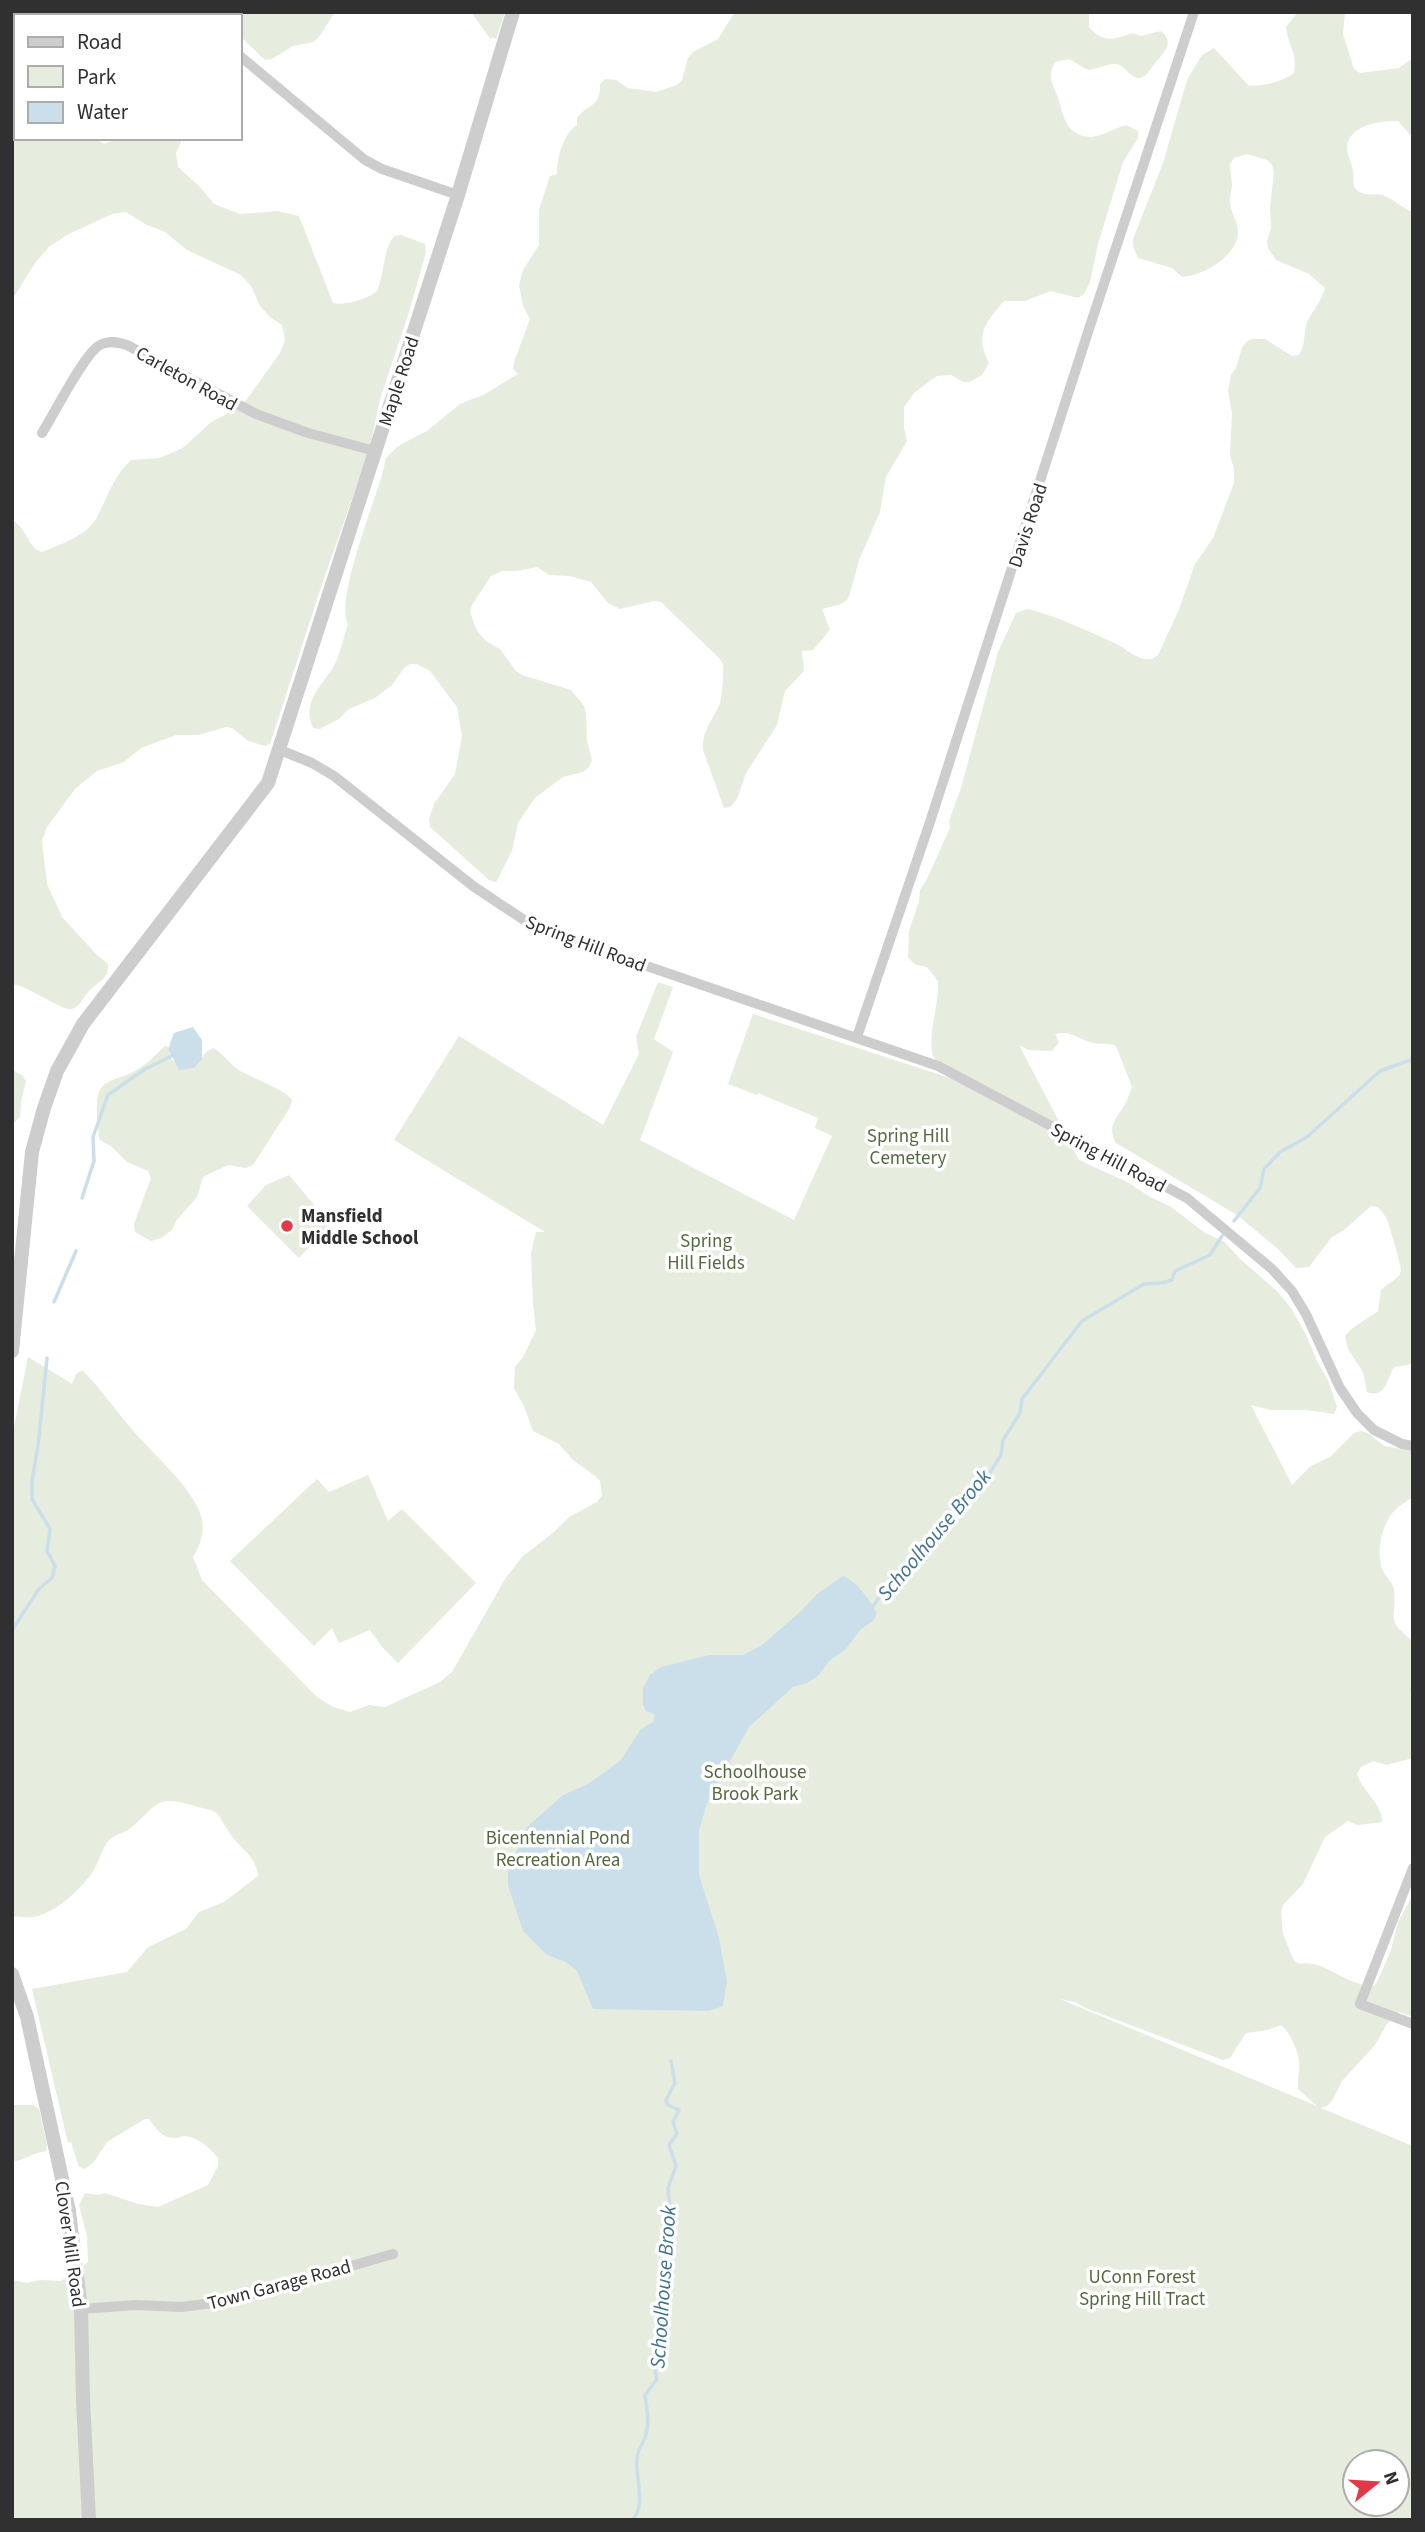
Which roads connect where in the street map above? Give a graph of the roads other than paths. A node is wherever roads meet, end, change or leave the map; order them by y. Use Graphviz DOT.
graph roads {
  1 [pos="513,12"];
  2 [pos="1194,12"];
  3 [pos="242,57"];
  4 [pos="458,195"];
  5 [pos="42,433"];
  6 [pos="375,451"];
  7 [pos="280,750"];
  8 [pos="857,1037"];
  9 [pos="12,1351"];
  10 [pos="1413,1447"];
  11 [pos="1413,1868"];
  12 [pos="12,1973"];
  13 [pos="1413,2024"];
  14 [pos="393,2254"];
  15 [pos="81,2309"];
  16 [pos="89,2520"];
  1 -- 4 [label="street, Maple Road"];
  2 -- 8 [label="street, Davis Road"];
  3 -- 4 [label="street"];
  4 -- 6 [label="street, Maple Road"];
  5 -- 6 [label="street, Carleton Road"];
  6 -- 7 [label="street, Maple Road"];
  7 -- 8 [label="street, Spring Hill Road"];
  7 -- 9 [label="street"];
  8 -- 10 [label="street, Spring Hill Road"];
  11 -- 13 [label="street"];
  12 -- 15 [label="street, Clover Mill Road"];
  14 -- 15 [label="street, Town Garage Road"];
  15 -- 16 [label="street, Clover Mill Road"];
}
